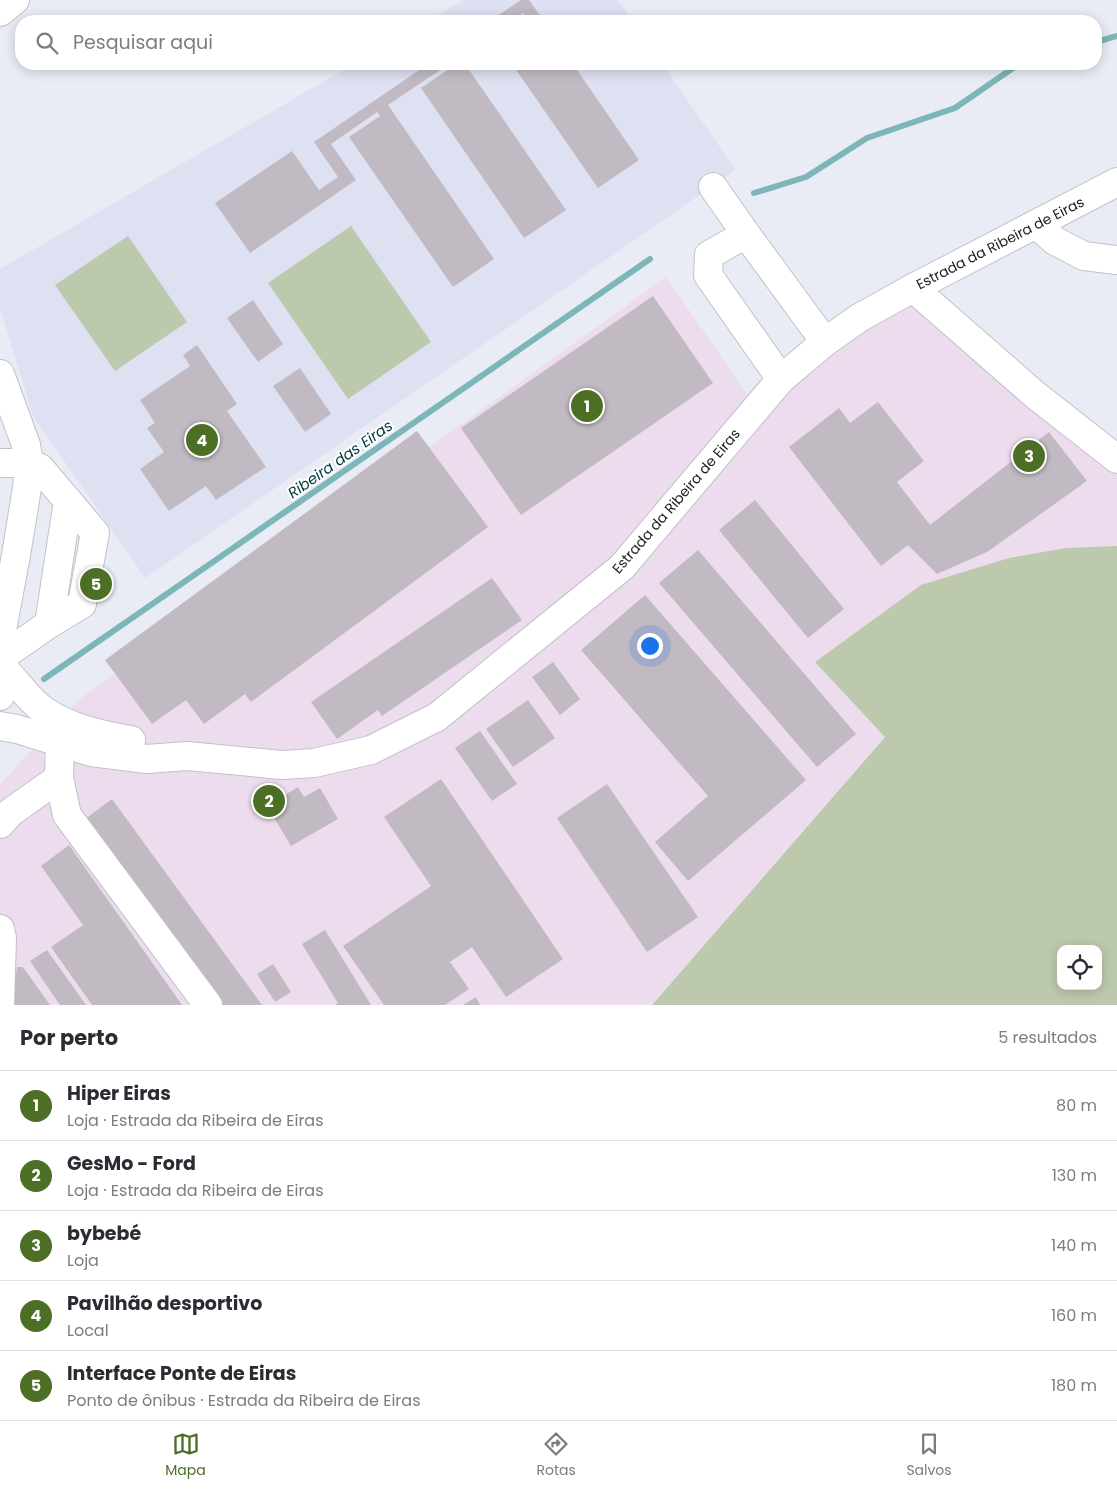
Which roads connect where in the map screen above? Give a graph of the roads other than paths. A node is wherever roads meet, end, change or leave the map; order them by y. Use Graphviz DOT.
graph roads {
  1 [pos="15,0"];
  2 [pos="0,12"];
  3 [pos="1117,182"];
  4 [pos="713,186"];
  5 [pos="1036,224"];
  6 [pos="746,234"];
  7 [pos="1117,260"];
  8 [pos="913,288"];
  9 [pos="825,342"];
  10 [pos="0,374"];
  11 [pos="782,379"];
  12 [pos="1117,459"];
  13 [pos="0,463"];
  14 [pos="29,463"];
  15 [pos="8,555"];
  16 [pos="2,663"];
  17 [pos="0,726"];
  18 [pos="60,743"];
  19 [pos="187,756"];
  20 [pos="59,778"];
  21 [pos="0,824"];
  22 [pos="0,929"];
  23 [pos="0,1003"];
  24 [pos="208,1005"];
  1 -- 2 [label="main road"];
  3 -- 5 [label="main road, Estrada da Ribeira de Eiras"];
  4 -- 6 [label="main road"];
  5 -- 7 [label="main road"];
  5 -- 8 [label="main road, Estrada da Ribeira de Eiras"];
  6 -- 9 [label="main road"];
  6 -- 11 [label="main road"];
  8 -- 9 [label="main road, Estrada da Ribeira de Eiras"];
  8 -- 12 [label="main road"];
  9 -- 11 [label="main road, Estrada da Ribeira de Eiras"];
  10 -- 14 [label="main road"];
  11 -- 19 [label="main road, Estrada da Ribeira de Eiras"];
  13 -- 14 [label="main road"];
  14 -- 15 [label="main road"];
  14 -- 16 [label="main road"];
  15 -- 16 [label="main road"];
  16 -- 19 [label="main road, Estrada da Ribeira de Eiras"];
  17 -- 18 [label="main road, Estrada da Ribeira de Eiras"];
  18 -- 19 [label="main road, Estrada da Ribeira de Eiras"];
  18 -- 20 [label="main road"];
  20 -- 21 [label="main road"];
  20 -- 24 [label="main road"];
  22 -- 23 [label="main road"];
}
